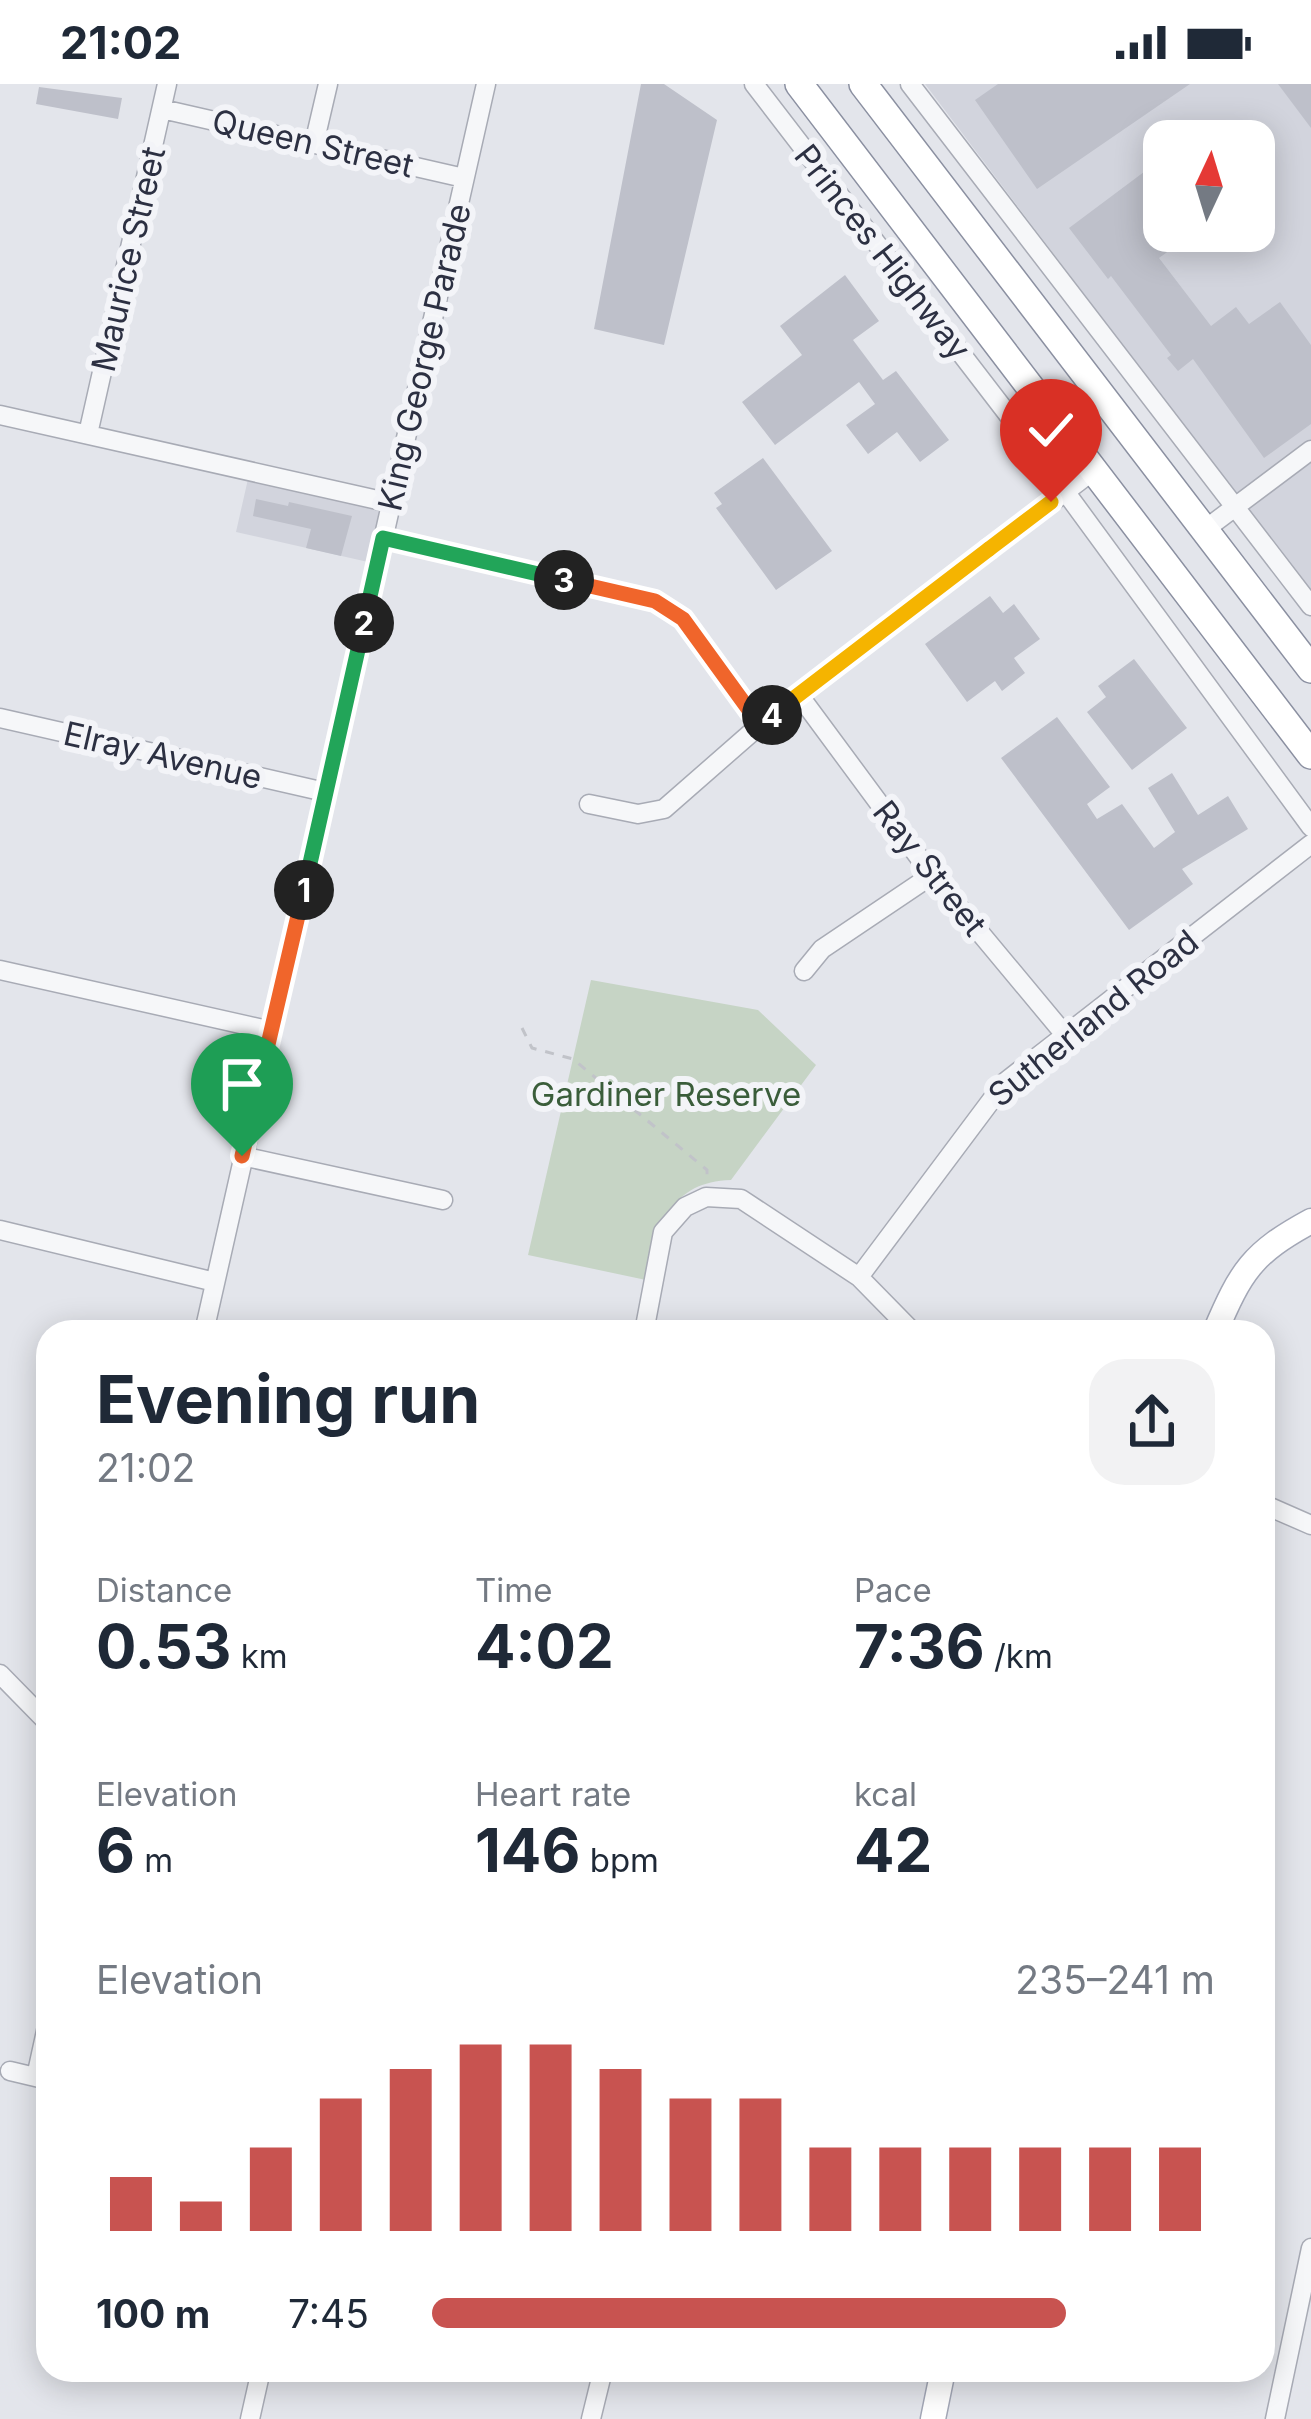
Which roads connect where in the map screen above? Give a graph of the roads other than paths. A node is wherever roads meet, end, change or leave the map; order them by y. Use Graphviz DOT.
graph roads {
  1 [pos="167,84"];
  2 [pos="328,84"];
  3 [pos="485,84"];
  4 [pos="754,84"];
  5 [pos="799,84"];
  6 [pos="863,84"];
  7 [pos="910,84"];
  8 [pos="162,109"];
  9 [pos="314,144"];
  10 [pos="464,178"];
  11 [pos="946,332"];
  12 [pos="991,335"];
  13 [pos="0,415"];
  14 [pos="88,434"];
  15 [pos="1311,450"];
  16 [pos="1094,470"];
  17 [pos="1064,492"];
  18 [pos="391,503"];
  19 [pos="1237,507"];
  20 [pos="1203,531"];
  21 [pos="383,538"];
  22 [pos="1311,606"];
  23 [pos="1311,669"];
  24 [pos="799,695"];
  25 [pos="0,718"];
  26 [pos="760,725"];
  27 [pos="1311,755"];
  28 [pos="325,792"];
  29 [pos="590,804"];
  30 [pos="1311,827"];
  31 [pos="1311,844"];
  32 [pos="932,875"];
  33 [pos="0,970"];
  34 [pos="804,970"];
  35 [pos="272,1031"];
  36 [pos="1066,1036"];
  37 [pos="242,1156"];
  38 [pos="443,1200"];
  39 [pos="1311,1221"];
  40 [pos="0,1230"];
  41 [pos="859,1277"];
  42 [pos="215,1282"];
  43 [pos="207,1320"];
  44 [pos="646,1320"];
  45 [pos="899,1320"];
  46 [pos="1221,1320"];
  47 [pos="1275,1509"];
  48 [pos="1311,1525"];
  49 [pos="0,1674"];
  50 [pos="36,1711"];
  51 [pos="10,2071"];
  52 [pos="36,2077"];
  53 [pos="1311,2248"];
  54 [pos="258,2382"];
  55 [pos="600,2382"];
  56 [pos="941,2382"];
  57 [pos="250,2419"];
  58 [pos="591,2419"];
  59 [pos="933,2419"];
  60 [pos="1274,2419"];
  1 -- 8 [label="street, Maurice Street"];
  2 -- 9 [label="street"];
  3 -- 10 [label="street, King George Parade"];
  4 -- 11 [label="street, Princes Highway"];
  5 -- 12 [label="highway, Princes Highway"];
  6 -- 20 [label="highway"];
  7 -- 19 [label="street"];
  8 -- 9 [label="street, Queen Street"];
  8 -- 14 [label="street, Maurice Street"];
  9 -- 10 [label="street, Queen Street"];
  10 -- 18 [label="street, King George Parade"];
  11 -- 12 [label="street"];
  11 -- 17 [label="street, Princes Highway"];
  12 -- 16 [label="highway, Princes Highway"];
  13 -- 14 [label="street"];
  14 -- 18 [label="street"];
  15 -- 19 [label="street"];
  16 -- 17 [label="street"];
  16 -- 27 [label="highway, Princes Highway"];
  17 -- 24 [label="street"];
  17 -- 30 [label="street, Princes Highway"];
  18 -- 21 [label="street, King George Parade"];
  19 -- 20 [label="street"];
  19 -- 22 [label="street"];
  20 -- 23 [label="highway"];
  21 -- 26 [label="street"];
  21 -- 28 [label="street, King George Parade"];
  24 -- 26 [label="street"];
  24 -- 32 [label="street, Ray Street"];
  25 -- 28 [label="street, Elray Avenue"];
  26 -- 29 [label="street"];
  28 -- 35 [label="street, King George Parade"];
  31 -- 36 [label="street, Sutherland Road"];
  32 -- 34 [label="street"];
  32 -- 36 [label="street, Ray Street"];
  33 -- 35 [label="street"];
  35 -- 37 [label="street, King George Parade"];
  36 -- 41 [label="street, Sutherland Road"];
  37 -- 38 [label="street"];
  37 -- 42 [label="street, King George Parade"];
  39 -- 46 [label="main road"];
  40 -- 42 [label="street"];
  41 -- 44 [label="street"];
  41 -- 45 [label="street"];
  42 -- 43 [label="street, King George Parade"];
  47 -- 48 [label="street"];
  49 -- 50 [label="street"];
  51 -- 52 [label="street"];
  53 -- 60 [label="street"];
  54 -- 57 [label="street"];
  55 -- 58 [label="street"];
  56 -- 59 [label="main road"];
}
